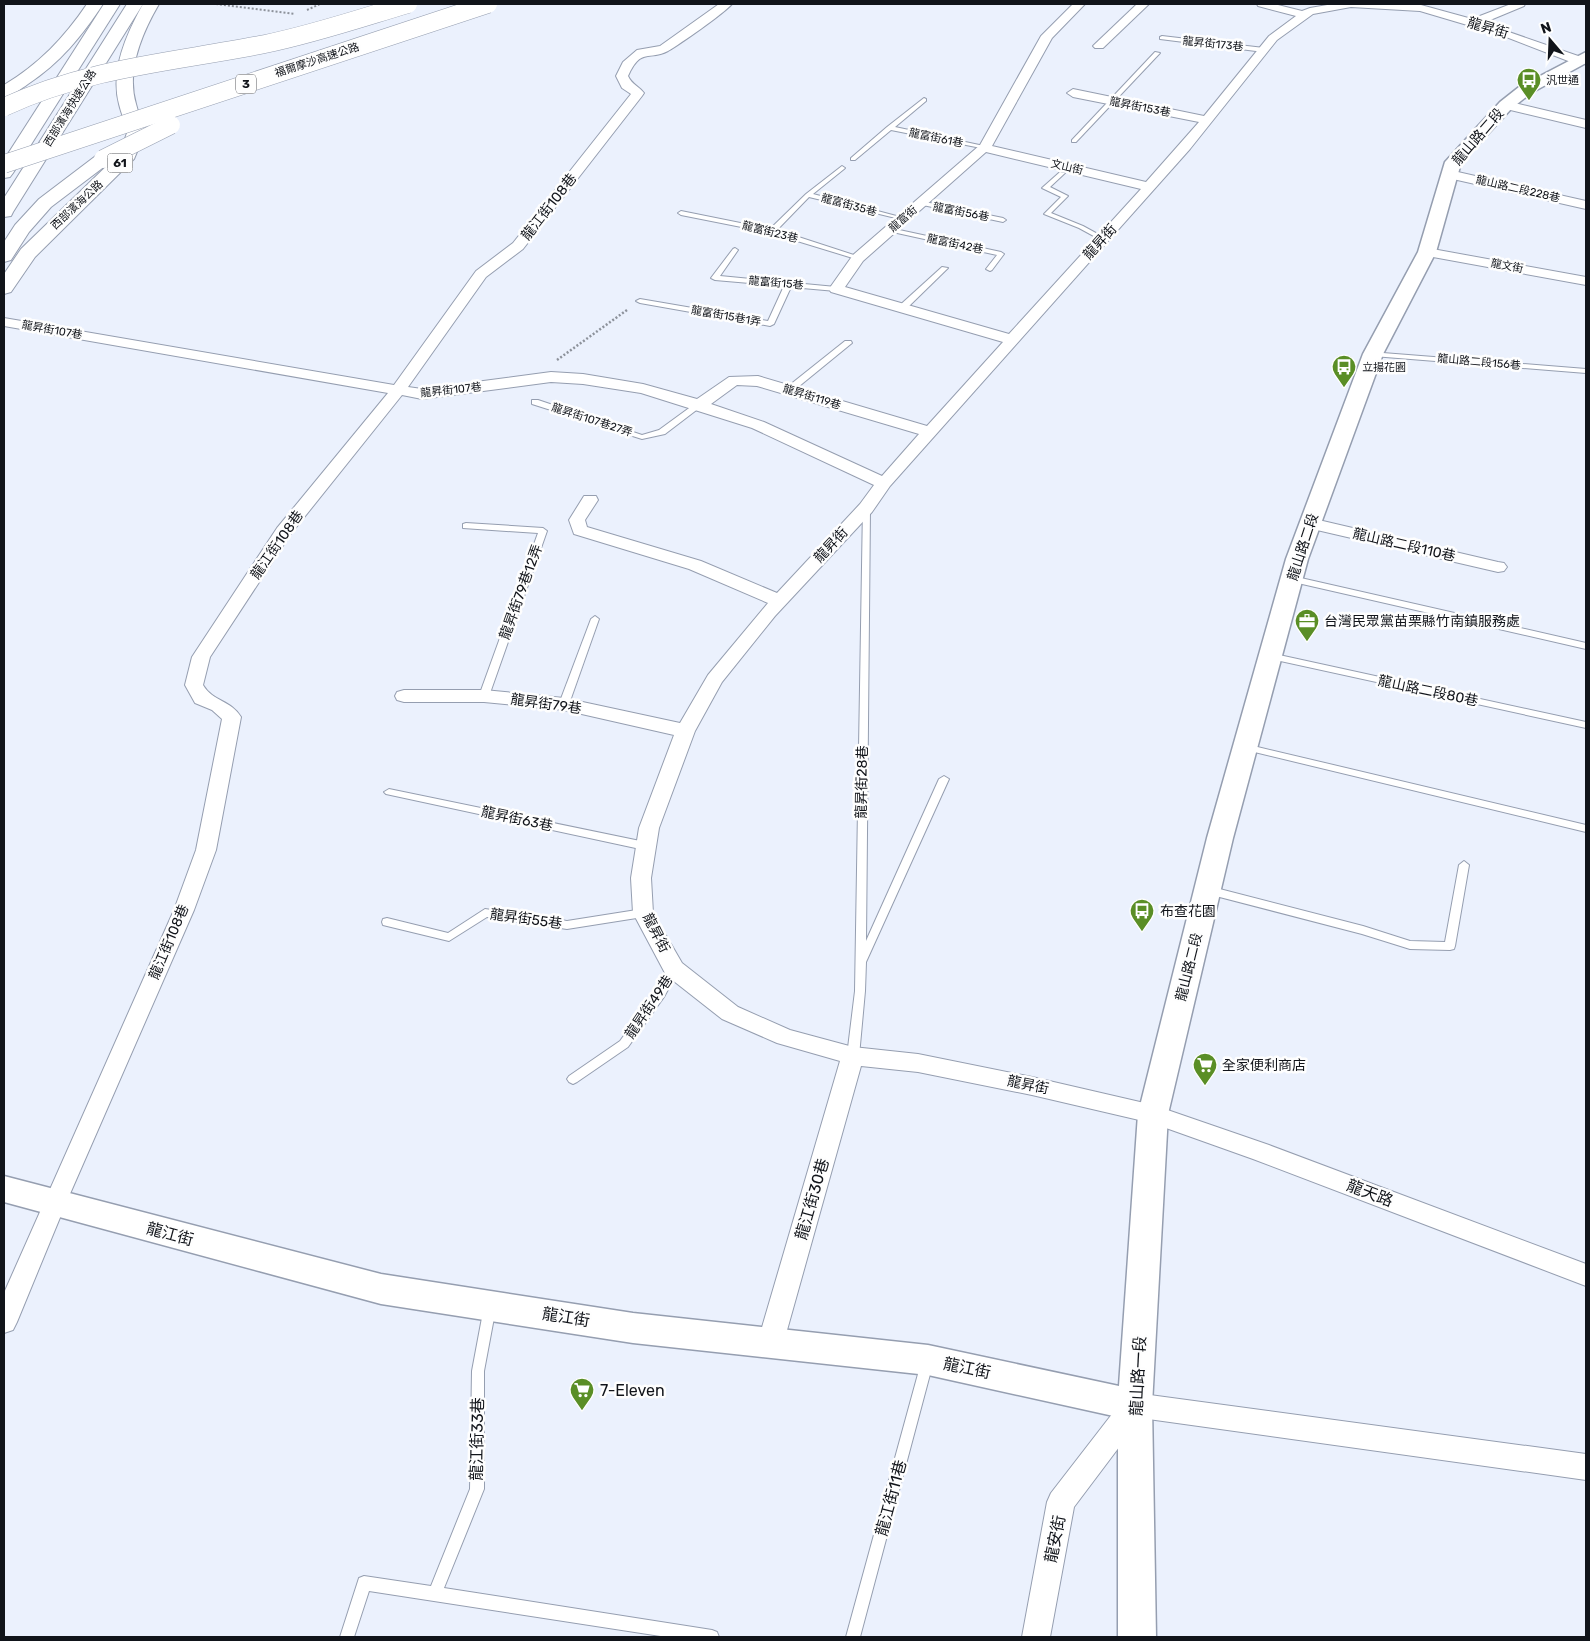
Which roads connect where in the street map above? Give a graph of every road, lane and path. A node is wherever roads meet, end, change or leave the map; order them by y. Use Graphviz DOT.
graph roads {
  1 [pos="95,4"];
  2 [pos="112,4"];
  3 [pos="135,4"];
  4 [pos="152,4"];
  5 [pos="216,4"];
  6 [pos="408,4"];
  7 [pos="449,4"];
  8 [pos="726,4"];
  9 [pos="1079,4"];
  10 [pos="1143,4"];
  11 [pos="1262,4"];
  12 [pos="1520,4"];
  13 [pos="495,5"];
  14 [pos="1397,5"];
  15 [pos="298,14"];
  16 [pos="1304,15"];
  17 [pos="1473,23"];
  18 [pos="1162,38"];
  19 [pos="1099,46"];
  20 [pos="1264,50"];
  21 [pos="1157,53"];
  22 [pos="1583,59"];
  23 [pos="4,92"];
  24 [pos="1073,93"];
  25 [pos="924,100"];
  26 [pos="1111,101"];
  27 [pos="1506,105"];
  28 [pos="4,107"];
  29 [pos="1207,120"];
  30 [pos="1586,124"];
  31 [pos="889,128"];
  32 [pos="1074,141"];
  33 [pos="4,148"];
  34 [pos="984,148"];
  35 [pos="853,159"];
  36 [pos="4,164"];
  37 [pos="842,168"];
  38 [pos="4,173"];
  39 [pos="1062,173"];
  40 [pos="1449,174"];
  41 [pos="1150,186"];
  42 [pos="808,194"];
  43 [pos="920,204"];
  44 [pos="1586,205"];
  45 [pos="4,212"];
  46 [pos="682,213"];
  47 [pos="902,219"];
  48 [pos="1002,220"];
  49 [pos="890,230"];
  50 [pos="772,231"];
  51 [pos="1103,239"];
  52 [pos="735,250"];
  53 [pos="1427,252"];
  54 [pos="4,256"];
  55 [pos="858,258"];
  56 [pos="944,268"];
  57 [pos="990,269"];
  58 [pos="1586,281"];
  59 [pos="788,285"];
  60 [pos="4,288"];
  61 [pos="836,289"];
  62 [pos="640,300"];
  63 [pos="902,308"];
  64 [pos="627,310"];
  65 [pos="4,322"];
  66 [pos="1013,340"];
  67 [pos="848,343"];
  68 [pos="1373,354"];
  69 [pos="1586,371"];
  70 [pos="551,377"];
  71 [pos="789,390"];
  72 [pos="397,391"];
  73 [pos="535,402"];
  74 [pos="699,405"];
  75 [pos="930,432"];
  76 [pos="884,483"];
  77 [pos="590,500"];
  78 [pos="866,508"];
  79 [pos="1310,523"];
  80 [pos="466,526"];
  81 [pos="1498,566"];
  82 [pos="1292,579"];
  83 [pos="779,601"];
  84 [pos="595,619"];
  85 [pos="1586,646"];
  86 [pos="1270,656"];
  87 [pos="404,696"];
  88 [pos="484,696"];
  89 [pos="564,704"];
  90 [pos="1586,725"];
  91 [pos="685,731"];
  92 [pos="1245,747"];
  93 [pos="944,779"];
  94 [pos="389,792"];
  95 [pos="1586,829"];
  96 [pos="645,846"];
  97 [pos="1464,865"];
  98 [pos="1207,890"];
  99 [pos="643,913"];
  100 [pos="387,922"];
  101 [pos="860,965"];
  102 [pos="674,969"];
  103 [pos="853,1056"];
  104 [pos="573,1080"];
  105 [pos="1153,1114"];
  106 [pos="4,1189"];
  107 [pos="54,1203"];
  108 [pos="1586,1275"];
  109 [pos="490,1306"];
  110 [pos="4,1322"];
  111 [pos="771,1341"];
  112 [pos="928,1360"];
  113 [pos="1136,1405"];
  114 [pos="1586,1467"];
  115 [pos="435,1594"];
  116 [pos="347,1637"];
  117 [pos="712,1637"];
  118 [pos="853,1637"];
  119 [pos="1036,1637"];
  120 [pos="1137,1637"];
  1 -- 23 [label="main road"];
  2 -- 38 [label="main road, 西部濱海快速公路"];
  3 -- 45 [label="main road, 西部濱海快速公路"];
  4 -- 60 [label="main road, 西部濱海公路 / 61"];
  5 -- 15 [label="path"];
  6 -- 28 [label="main road, bridge"];
  7 -- 33 [label="main road, 福爾摩沙高速公路 / 3"];
  8 -- 72 [label="street, 龍江街108巷"];
  9 -- 34 [label="street, 龍富街"];
  10 -- 19 [label="street"];
  11 -- 16 [label="street"];
  12 -- 17 [label="street"];
  13 -- 36 [label="main road, 福爾摩沙高速公路 / 3, bridge"];
  13 -- 54 [label="main road, bridge"];
  14 -- 16 [label="street, 龍昇街"];
  14 -- 17 [label="street, 龍昇街"];
  16 -- 20 [label="street, 龍昇街"];
  17 -- 22 [label="street, 龍昇街"];
  18 -- 20 [label="lane, 龍昇街173巷"];
  20 -- 29 [label="street, 龍昇街"];
  21 -- 26 [label="lane"];
  22 -- 27 [label="street, 龍山路二段"];
  24 -- 26 [label="street, 龍昇街153巷"];
  25 -- 31 [label="lane"];
  26 -- 29 [label="street, 龍昇街153巷"];
  26 -- 32 [label="lane"];
  27 -- 30 [label="street"];
  27 -- 40 [label="street, 龍山路二段"];
  29 -- 41 [label="street, 龍昇街"];
  31 -- 34 [label="lane, 龍富街61巷"];
  31 -- 35 [label="lane"];
  34 -- 41 [label="street, 文山街"];
  34 -- 43 [label="street, 龍富街"];
  37 -- 42 [label="lane, 龍富街35巷"];
  39 -- 51 [label="lane"];
  40 -- 44 [label="street, 龍山路二段228巷"];
  40 -- 53 [label="street, 龍山路二段"];
  41 -- 51 [label="street, 龍昇街"];
  42 -- 47 [label="lane, 龍富街35巷"];
  42 -- 50 [label="lane"];
  43 -- 47 [label="street, 龍富街"];
  43 -- 48 [label="lane, 龍富街56巷"];
  46 -- 50 [label="lane, 龍富街23巷"];
  47 -- 49 [label="street, 龍富街"];
  49 -- 55 [label="street, 龍富街"];
  49 -- 57 [label="lane, 龍富街42巷"];
  50 -- 55 [label="lane, 龍富街23巷"];
  51 -- 66 [label="street, 龍昇街"];
  52 -- 59 [label="lane, 龍富街15巷"];
  53 -- 58 [label="street, 龍文街"];
  53 -- 68 [label="street, 龍山路二段"];
  55 -- 61 [label="street, 龍富街"];
  56 -- 63 [label="lane"];
  59 -- 61 [label="lane, 龍富街15巷"];
  59 -- 62 [label="lane, 龍富街15巷1弄"];
  61 -- 63 [label="street"];
  63 -- 66 [label="street"];
  64 -- 70 [label="path"];
  65 -- 72 [label="street, 龍昇街107巷"];
  66 -- 75 [label="street, 龍昇街"];
  67 -- 71 [label="lane"];
  68 -- 69 [label="lane, 龍山路二段156巷"];
  68 -- 79 [label="street, 龍山路二段"];
  70 -- 72 [label="street, 龍昇街107巷"];
  70 -- 74 [label="street, 龍昇街107巷"];
  71 -- 74 [label="street, 龍昇街119巷"];
  71 -- 75 [label="street, 龍昇街119巷"];
  72 -- 107 [label="street, 龍江街108巷"];
  73 -- 74 [label="lane, 龍昇街107巷27弄"];
  74 -- 76 [label="street, 龍昇街107巷"];
  75 -- 76 [label="street, 龍昇街"];
  76 -- 78 [label="street, 龍昇街"];
  77 -- 83 [label="street"];
  78 -- 83 [label="street, 龍昇街"];
  78 -- 101 [label="lane, 龍昇街28巷"];
  79 -- 81 [label="street, 龍山路二段110巷"];
  79 -- 82 [label="street, 龍山路二段"];
  80 -- 88 [label="lane, 龍昇街79巷12弄"];
  82 -- 85 [label="lane"];
  82 -- 86 [label="street, 龍山路二段"];
  83 -- 91 [label="street, 龍昇街"];
  84 -- 89 [label="lane"];
  86 -- 90 [label="lane, 龍山路二段80巷"];
  86 -- 92 [label="street, 龍山路二段"];
  87 -- 88 [label="street, 龍昇街79巷"];
  88 -- 89 [label="street, 龍昇街79巷"];
  89 -- 91 [label="street, 龍昇街79巷"];
  91 -- 96 [label="street, 龍昇街"];
  92 -- 95 [label="lane"];
  92 -- 98 [label="street, 龍山路二段"];
  93 -- 101 [label="lane"];
  94 -- 96 [label="lane, 龍昇街63巷"];
  96 -- 99 [label="street, 龍昇街"];
  97 -- 98 [label="lane"];
  98 -- 105 [label="street, 龍山路二段"];
  99 -- 100 [label="lane, 龍昇街55巷"];
  99 -- 102 [label="street, 龍昇街"];
  101 -- 103 [label="lane, 龍昇街28巷"];
  102 -- 103 [label="street, 龍昇街"];
  102 -- 104 [label="lane, 龍昇街49巷"];
  103 -- 105 [label="street, 龍昇街"];
  103 -- 111 [label="street, 龍江街30巷"];
  105 -- 108 [label="street, 龍天路"];
  105 -- 113 [label="street, 龍山路一段"];
  106 -- 107 [label="street, 龍江街"];
  107 -- 109 [label="street, 龍江街"];
  107 -- 110 [label="street"];
  109 -- 111 [label="street, 龍江街"];
  109 -- 115 [label="lane, 龍江街33巷"];
  111 -- 112 [label="street, 龍江街"];
  112 -- 113 [label="street, 龍江街"];
  112 -- 118 [label="lane, 龍江街11巷"];
  113 -- 114 [label="street"];
  113 -- 119 [label="street, 龍安街"];
  113 -- 120 [label="street, 龍山路一段"];
  115 -- 116 [label="lane"];
  115 -- 117 [label="lane"];
}
